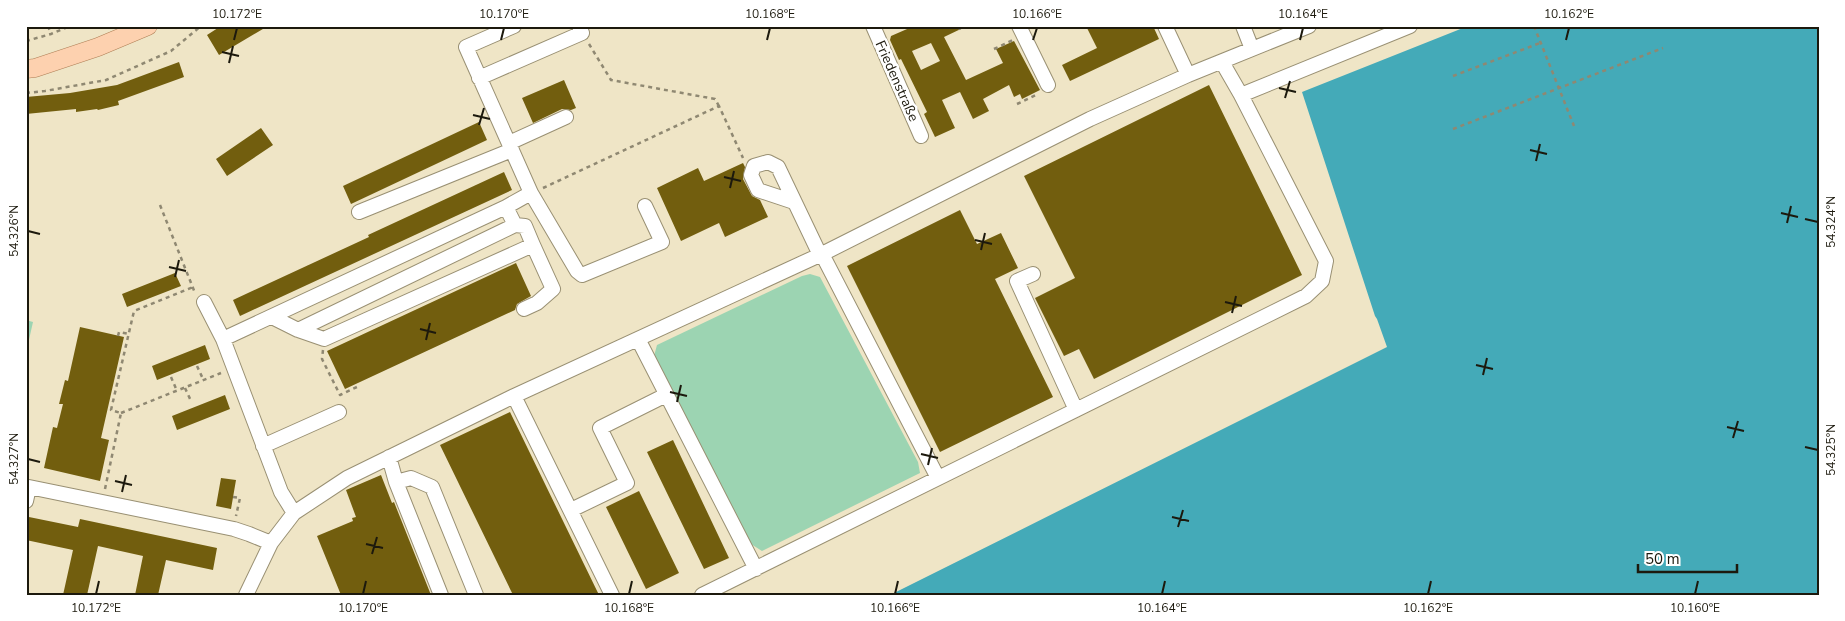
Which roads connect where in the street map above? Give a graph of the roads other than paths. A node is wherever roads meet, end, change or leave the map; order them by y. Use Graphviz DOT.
graph roads {
  1 [pos="148,26"];
  2 [pos="514,26"];
  3 [pos="1243,26"];
  4 [pos="1309,26"];
  5 [pos="1410,26"];
  6 [pos="876,27"];
  7 [pos="581,29"];
  8 [pos="1168,30"];
  9 [pos="1021,31"];
  10 [pos="1252,49"];
  11 [pos="1222,62"];
  12 [pos="26,70"];
  13 [pos="1188,75"];
  14 [pos="479,78"];
  15 [pos="1048,85"];
  16 [pos="1241,94"];
  17 [pos="566,117"];
  18 [pos="921,136"];
  19 [pos="511,146"];
  20 [pos="531,194"];
  21 [pos="794,202"];
  22 [pos="644,206"];
  23 [pos="506,207"];
  24 [pos="359,212"];
  25 [pos="515,225"];
  26 [pos="533,245"];
  27 [pos="821,254"];
  28 [pos="1033,274"];
  29 [pos="204,302"];
  30 [pos="524,309"];
  31 [pos="272,317"];
  32 [pos="298,330"];
  33 [pos="222,339"];
  34 [pos="638,339"];
  35 [pos="666,395"];
  36 [pos="514,396"];
  37 [pos="1076,410"];
  38 [pos="339,412"];
  39 [pos="263,446"];
  40 [pos="389,457"];
  41 [pos="938,478"];
  42 [pos="396,482"];
  43 [pos="26,501"];
  44 [pos="571,510"];
  45 [pos="294,514"];
  46 [pos="270,543"];
  47 [pos="756,569"];
  48 [pos="246,595"];
  49 [pos="441,595"];
  50 [pos="476,595"];
  51 [pos="612,595"];
  52 [pos="702,595"];
  1 -- 12 [label="main road"];
  2 -- 14 [label="street"];
  3 -- 10 [label="street"];
  4 -- 10 [label="street"];
  5 -- 16 [label="street"];
  6 -- 18 [label="street, Friedenstraße"];
  7 -- 14 [label="street"];
  8 -- 13 [label="street"];
  9 -- 15 [label="street"];
  10 -- 11 [label="street"];
  11 -- 13 [label="street"];
  11 -- 16 [label="street"];
  13 -- 27 [label="street"];
  14 -- 19 [label="street"];
  16 -- 37 [label="street"];
  17 -- 19 [label="street"];
  19 -- 20 [label="street"];
  19 -- 24 [label="street"];
  20 -- 22 [label="street"];
  20 -- 23 [label="street"];
  21 -- 21 [label="street"];
  21 -- 27 [label="street"];
  23 -- 25 [label="street"];
  23 -- 31 [label="street"];
  25 -- 26 [label="street"];
  25 -- 32 [label="street"];
  26 -- 30 [label="street"];
  26 -- 32 [label="street"];
  27 -- 34 [label="street"];
  27 -- 41 [label="street"];
  28 -- 37 [label="street"];
  29 -- 33 [label="street"];
  31 -- 32 [label="street"];
  31 -- 33 [label="street"];
  33 -- 39 [label="street"];
  34 -- 35 [label="street"];
  34 -- 36 [label="street"];
  35 -- 44 [label="street"];
  35 -- 47 [label="street"];
  36 -- 40 [label="street"];
  36 -- 44 [label="street"];
  37 -- 41 [label="street"];
  38 -- 39 [label="street"];
  39 -- 45 [label="street"];
  40 -- 42 [label="street"];
  40 -- 45 [label="street"];
  41 -- 47 [label="street"];
  42 -- 49 [label="street"];
  42 -- 50 [label="street"];
  43 -- 46 [label="street"];
  44 -- 51 [label="street"];
  45 -- 46 [label="street"];
  46 -- 48 [label="street"];
  47 -- 52 [label="street"];
}
